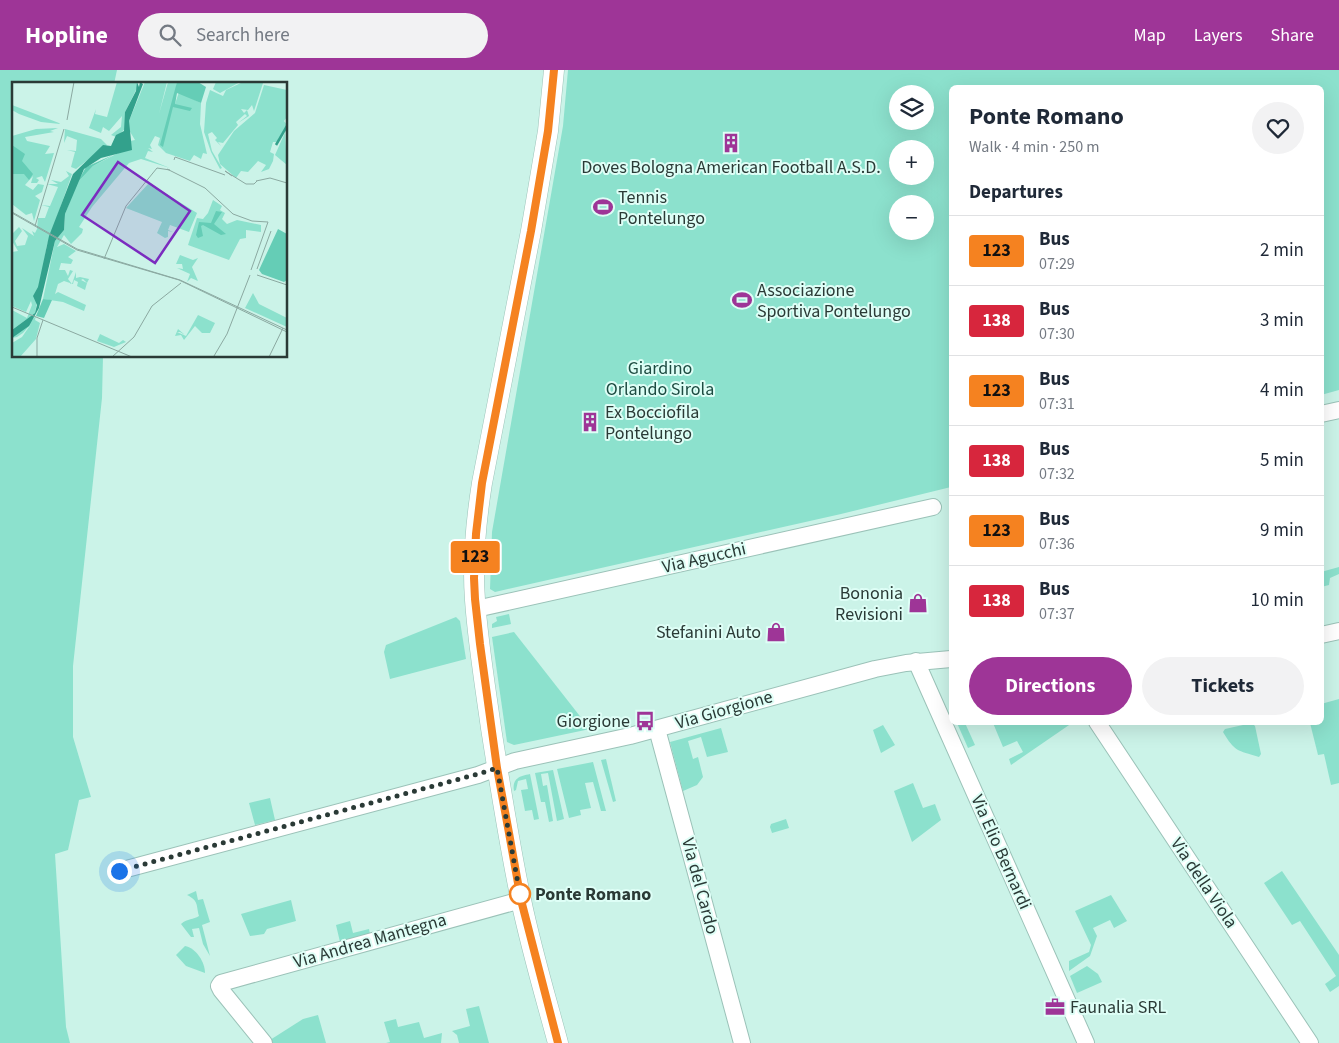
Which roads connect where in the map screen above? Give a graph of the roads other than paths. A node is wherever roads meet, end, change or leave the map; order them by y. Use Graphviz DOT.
graph roads {
  1 [pos="554,70"];
  2 [pos="1339,410"];
  3 [pos="1324,413"];
  4 [pos="933,507"];
  5 [pos="476,609"];
  6 [pos="1339,631"];
  7 [pos="1324,634"];
  8 [pos="949,658"];
  9 [pos="916,662"];
  10 [pos="1099,725"];
  11 [pos="657,729"];
  12 [pos="497,768"];
  13 [pos="119,871"];
  14 [pos="521,900"];
  15 [pos="264,1043"];
  16 [pos="558,1043"];
  17 [pos="742,1043"];
  18 [pos="1086,1043"];
  19 [pos="1310,1043"];
  1 -- 5 [label="street"];
  2 -- 3 [label="street"];
  4 -- 5 [label="street, Via Agucchi"];
  5 -- 12 [label="street"];
  6 -- 7 [label="street"];
  8 -- 9 [label="street, Via Giorgione"];
  9 -- 11 [label="street, Via Giorgione"];
  9 -- 18 [label="street, Via Elio Bernardi"];
  10 -- 19 [label="street, Via della Viola"];
  11 -- 12 [label="street, Via Giorgione"];
  11 -- 17 [label="street, Via del Cardo"];
  12 -- 13 [label="street, Via Giorgione"];
  12 -- 14 [label="street"];
  14 -- 15 [label="street, Via Andrea Mantegna"];
  14 -- 16 [label="street"];
}
